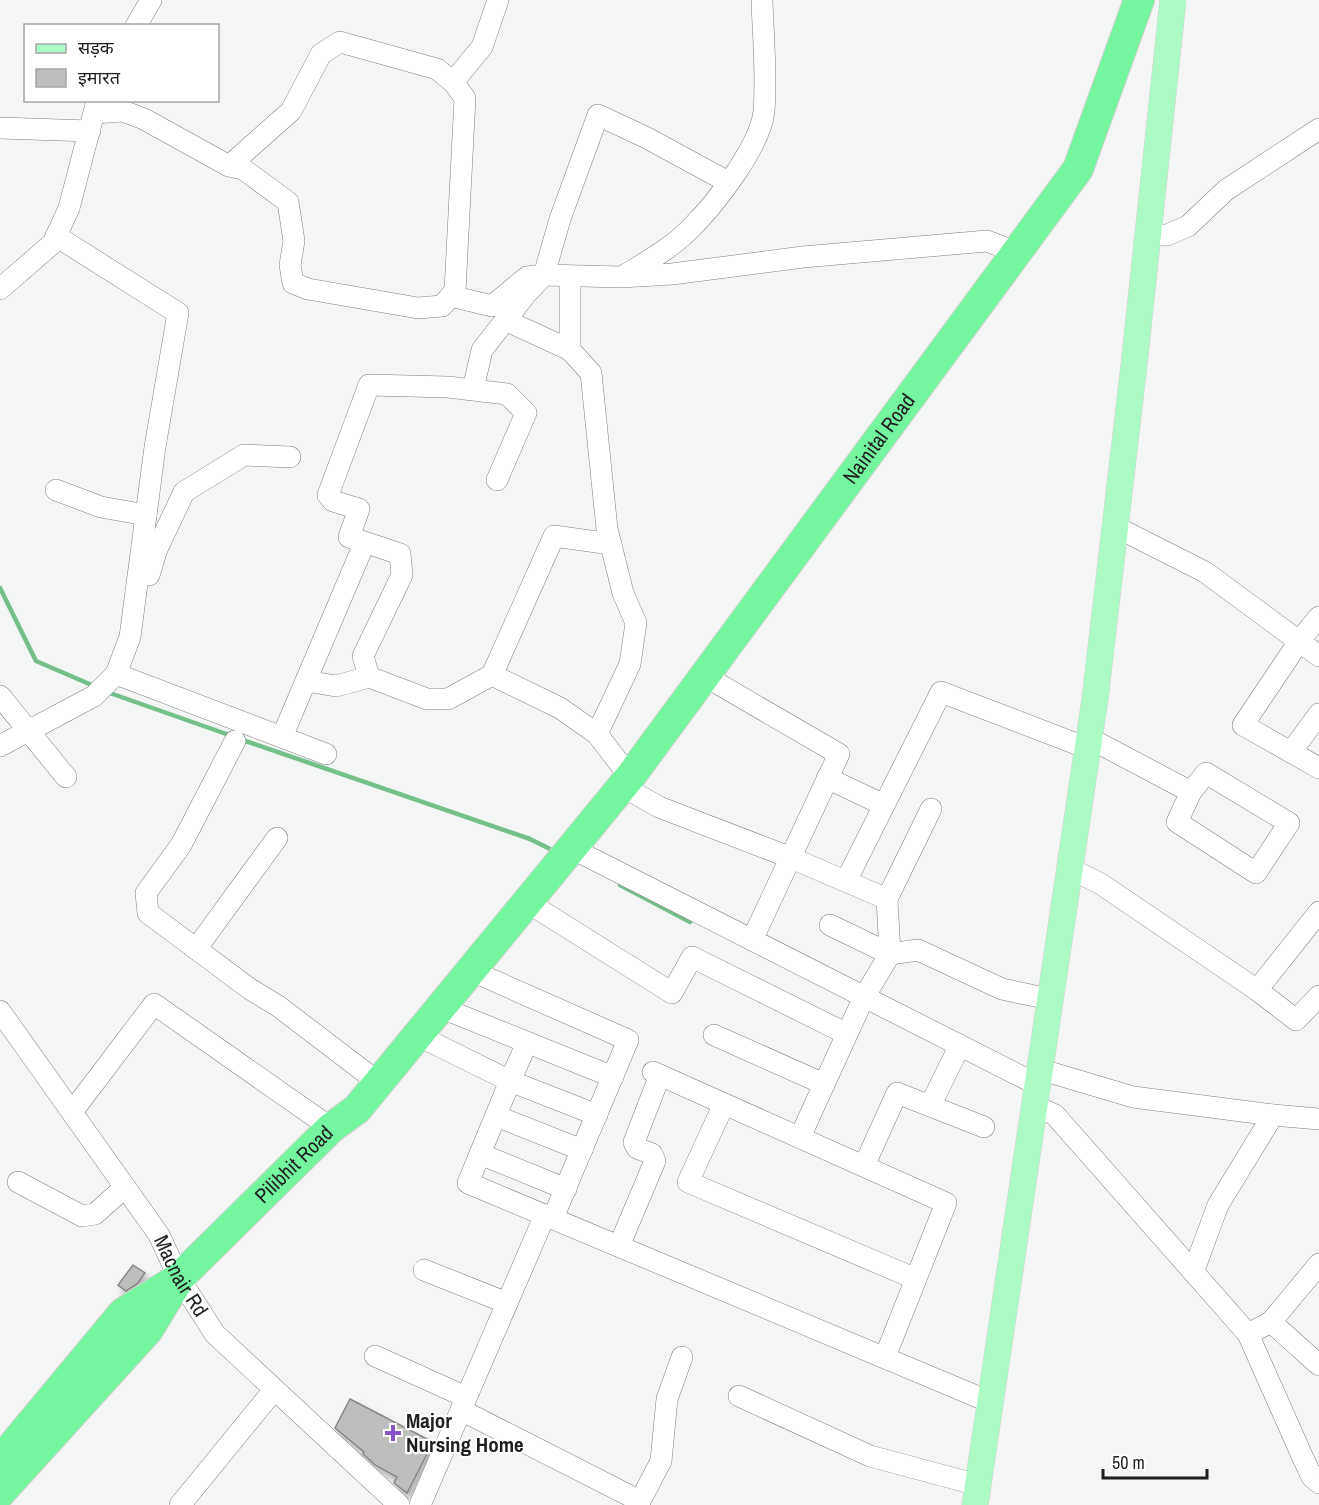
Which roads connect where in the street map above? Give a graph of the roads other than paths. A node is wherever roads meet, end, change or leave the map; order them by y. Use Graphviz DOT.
graph roads {
  1 [pos="152,0"];
  2 [pos="498,0"];
  3 [pos="762,0"];
  4 [pos="1139,0"];
  5 [pos="1173,0"];
  6 [pos="137,24"];
  7 [pos="453,82"];
  8 [pos="94,115"];
  9 [pos="0,128"];
  10 [pos="1319,129"];
  11 [pos="229,166"];
  12 [pos="728,182"];
  13 [pos="1149,235"];
  14 [pos="56,236"];
  15 [pos="1018,253"];
  16 [pos="544,275"];
  17 [pos="570,277"];
  18 [pos="621,277"];
  19 [pos="0,289"];
  20 [pos="450,296"];
  21 [pos="505,320"];
  22 [pos="570,350"];
  23 [pos="473,389"];
  24 [pos="290,457"];
  25 [pos="497,480"];
  26 [pos="56,490"];
  27 [pos="147,515"];
  28 [pos="1115,530"];
  29 [pos="364,544"];
  30 [pos="611,544"];
  31 [pos="138,580"];
  32 [pos="1319,617"];
  33 [pos="1300,640"];
  34 [pos="1319,656"];
  35 [pos="492,675"];
  36 [pos="702,675"];
  37 [pos="369,677"];
  38 [pos="306,681"];
  39 [pos="106,685"];
  40 [pos="0,696"];
  41 [pos="1319,714"];
  42 [pos="28,731"];
  43 [pos="597,734"];
  44 [pos="282,737"];
  45 [pos="235,741"];
  46 [pos="1088,743"];
  47 [pos="0,746"];
  48 [pos="1291,752"];
  49 [pos="326,753"];
  50 [pos="1319,768"];
  51 [pos="66,777"];
  52 [pos="827,778"];
  53 [pos="626,781"];
  54 [pos="1191,792"];
  55 [pos="884,805"];
  56 [pos="932,809"];
  57 [pos="278,838"];
  58 [pos="567,854"];
  59 [pos="789,857"];
  60 [pos="1069,868"];
  61 [pos="846,881"];
  62 [pos="887,899"];
  63 [pos="527,902"];
  64 [pos="1319,912"];
  65 [pos="830,925"];
  66 [pos="752,940"];
  67 [pos="196,949"];
  68 [pos="890,954"];
  69 [pos="472,971"];
  70 [pos="1257,990"];
  71 [pos="1319,996"];
  72 [pos="864,997"];
  73 [pos="1049,999"];
  74 [pos="442,1008"];
  75 [pos="0,1011"];
  76 [pos="847,1034"];
  77 [pos="714,1035"];
  78 [pos="419,1036"];
  79 [pos="527,1043"];
  80 [pos="960,1045"];
  81 [pos="613,1077"];
  82 [pos="510,1081"];
  83 [pos="379,1083"];
  84 [pos="824,1084"];
  85 [pos="1036,1086"];
  86 [pos="724,1104"];
  87 [pos="930,1106"];
  88 [pos="72,1112"];
  89 [pos="597,1115"];
  90 [pos="1273,1115"];
  91 [pos="496,1116"];
  92 [pos="1319,1119"];
  93 [pos="984,1127"];
  94 [pos="331,1128"];
  95 [pos="800,1137"];
  96 [pos="582,1150"];
  97 [pos="480,1154"];
  98 [pos="864,1166"];
  99 [pos="18,1182"];
  100 [pos="125,1187"];
  101 [pos="566,1189"];
  102 [pos="549,1217"];
  103 [pos="619,1246"];
  104 [pos="1319,1264"];
  105 [pos="424,1270"];
  106 [pos="1194,1270"];
  107 [pos="178,1278"];
  108 [pos="916,1279"];
  109 [pos="507,1303"];
  110 [pos="1271,1322"];
  111 [pos="1248,1334"];
  112 [pos="375,1356"];
  113 [pos="682,1357"];
  114 [pos="885,1357"];
  115 [pos="1319,1365"];
  116 [pos="273,1391"];
  117 [pos="739,1396"];
  118 [pos="990,1402"];
  119 [pos="463,1403"];
  120 [pos="0,1461"];
  121 [pos="1319,1483"];
  122 [pos="0,1493"];
  123 [pos="977,1495"];
  124 [pos="377,1497"];
  125 [pos="639,1503"];
  126 [pos="180,1505"];
  127 [pos="399,1505"];
  128 [pos="420,1505"];
  1 -- 6 [label="street"];
  2 -- 7 [label="street"];
  3 -- 12 [label="street"];
  4 -- 15 [label="highway, Nainital Road"];
  5 -- 13 [label="main road"];
  7 -- 11 [label="street"];
  7 -- 20 [label="street"];
  8 -- 9 [label="street"];
  8 -- 11 [label="street"];
  8 -- 14 [label="street"];
  10 -- 13 [label="street"];
  11 -- 20 [label="street"];
  12 -- 16 [label="street"];
  12 -- 18 [label="street"];
  13 -- 28 [label="main road"];
  14 -- 19 [label="street"];
  14 -- 27 [label="street"];
  15 -- 18 [label="street"];
  15 -- 36 [label="highway, Nainital Road"];
  16 -- 17 [label="street"];
  16 -- 20 [label="street"];
  16 -- 21 [label="street"];
  17 -- 18 [label="street"];
  17 -- 22 [label="street"];
  21 -- 22 [label="street"];
  21 -- 23 [label="street"];
  22 -- 30 [label="street"];
  23 -- 25 [label="street"];
  23 -- 29 [label="street"];
  24 -- 31 [label="street"];
  26 -- 27 [label="street"];
  27 -- 31 [label="street"];
  28 -- 33 [label="street"];
  28 -- 46 [label="main road"];
  29 -- 37 [label="street"];
  29 -- 38 [label="street"];
  30 -- 35 [label="street"];
  30 -- 43 [label="street"];
  31 -- 39 [label="street"];
  32 -- 33 [label="street"];
  33 -- 34 [label="street"];
  33 -- 48 [label="street"];
  35 -- 37 [label="street"];
  35 -- 43 [label="street"];
  36 -- 52 [label="street"];
  36 -- 53 [label="highway, Nainital Road"];
  37 -- 38 [label="street"];
  38 -- 44 [label="street"];
  39 -- 42 [label="street"];
  39 -- 44 [label="street"];
  40 -- 42 [label="street"];
  41 -- 48 [label="street"];
  42 -- 47 [label="street"];
  42 -- 51 [label="street"];
  43 -- 53 [label="street"];
  44 -- 49 [label="street"];
  45 -- 67 [label="street"];
  46 -- 54 [label="street"];
  46 -- 55 [label="street"];
  46 -- 60 [label="main road"];
  48 -- 50 [label="street"];
  52 -- 55 [label="street"];
  52 -- 59 [label="street"];
  53 -- 58 [label="highway, Nainital Road"];
  53 -- 59 [label="street"];
  54 -- 54 [label="street"];
  55 -- 61 [label="street"];
  56 -- 62 [label="street"];
  57 -- 67 [label="street"];
  58 -- 63 [label="highway, Pilibhit Road"];
  58 -- 66 [label="street"];
  59 -- 61 [label="street"];
  59 -- 66 [label="street"];
  60 -- 70 [label="street"];
  60 -- 73 [label="main road"];
  61 -- 62 [label="street"];
  62 -- 68 [label="street"];
  63 -- 69 [label="highway, Pilibhit Road"];
  63 -- 76 [label="street"];
  64 -- 70 [label="street"];
  65 -- 68 [label="street"];
  66 -- 72 [label="street"];
  67 -- 83 [label="street"];
  68 -- 72 [label="street"];
  68 -- 73 [label="street"];
  69 -- 74 [label="highway, Pilibhit Road"];
  69 -- 81 [label="street"];
  70 -- 71 [label="street"];
  72 -- 76 [label="street"];
  72 -- 80 [label="street"];
  73 -- 85 [label="main road"];
  74 -- 78 [label="highway, Pilibhit Road"];
  74 -- 79 [label="street"];
  75 -- 88 [label="street, Macnair Rd"];
  76 -- 84 [label="street"];
  77 -- 84 [label="street"];
  78 -- 82 [label="street"];
  78 -- 83 [label="highway, Pilibhit Road"];
  79 -- 81 [label="street"];
  79 -- 82 [label="street"];
  80 -- 85 [label="street"];
  80 -- 87 [label="street"];
  81 -- 89 [label="street"];
  82 -- 89 [label="street"];
  82 -- 91 [label="street"];
  83 -- 94 [label="highway, Pilibhit Road"];
  84 -- 95 [label="street"];
  85 -- 90 [label="street"];
  85 -- 106 [label="street"];
  85 -- 118 [label="main road"];
  86 -- 95 [label="street"];
  86 -- 103 [label="street"];
  86 -- 108 [label="street"];
  87 -- 93 [label="street"];
  87 -- 98 [label="street"];
  88 -- 94 [label="street"];
  88 -- 100 [label="street, Macnair Rd"];
  89 -- 96 [label="street"];
  90 -- 92 [label="street"];
  90 -- 106 [label="street"];
  91 -- 96 [label="street"];
  91 -- 97 [label="street"];
  94 -- 107 [label="highway, Pilibhit Road"];
  95 -- 98 [label="street"];
  96 -- 101 [label="street"];
  97 -- 101 [label="street"];
  97 -- 102 [label="street"];
  98 -- 108 [label="street"];
  99 -- 100 [label="street"];
  100 -- 107 [label="street, Macnair Rd"];
  101 -- 102 [label="street"];
  102 -- 103 [label="street"];
  102 -- 109 [label="street"];
  103 -- 114 [label="street"];
  104 -- 110 [label="street"];
  105 -- 109 [label="street"];
  106 -- 111 [label="street"];
  107 -- 116 [label="street, Macnair Rd"];
  107 -- 120 [label="highway, Pilibhit Road"];
  107 -- 122 [label="highway"];
  108 -- 114 [label="street"];
  109 -- 119 [label="street"];
  110 -- 111 [label="street"];
  110 -- 115 [label="street"];
  111 -- 121 [label="street"];
  112 -- 119 [label="street"];
  113 -- 125 [label="street"];
  114 -- 118 [label="street"];
  116 -- 124 [label="street, Macnair Rd"];
  116 -- 126 [label="street"];
  117 -- 123 [label="street"];
  118 -- 123 [label="main road"];
  119 -- 125 [label="street"];
  119 -- 128 [label="street"];
  124 -- 127 [label="street, Macnair Rd"];
}
